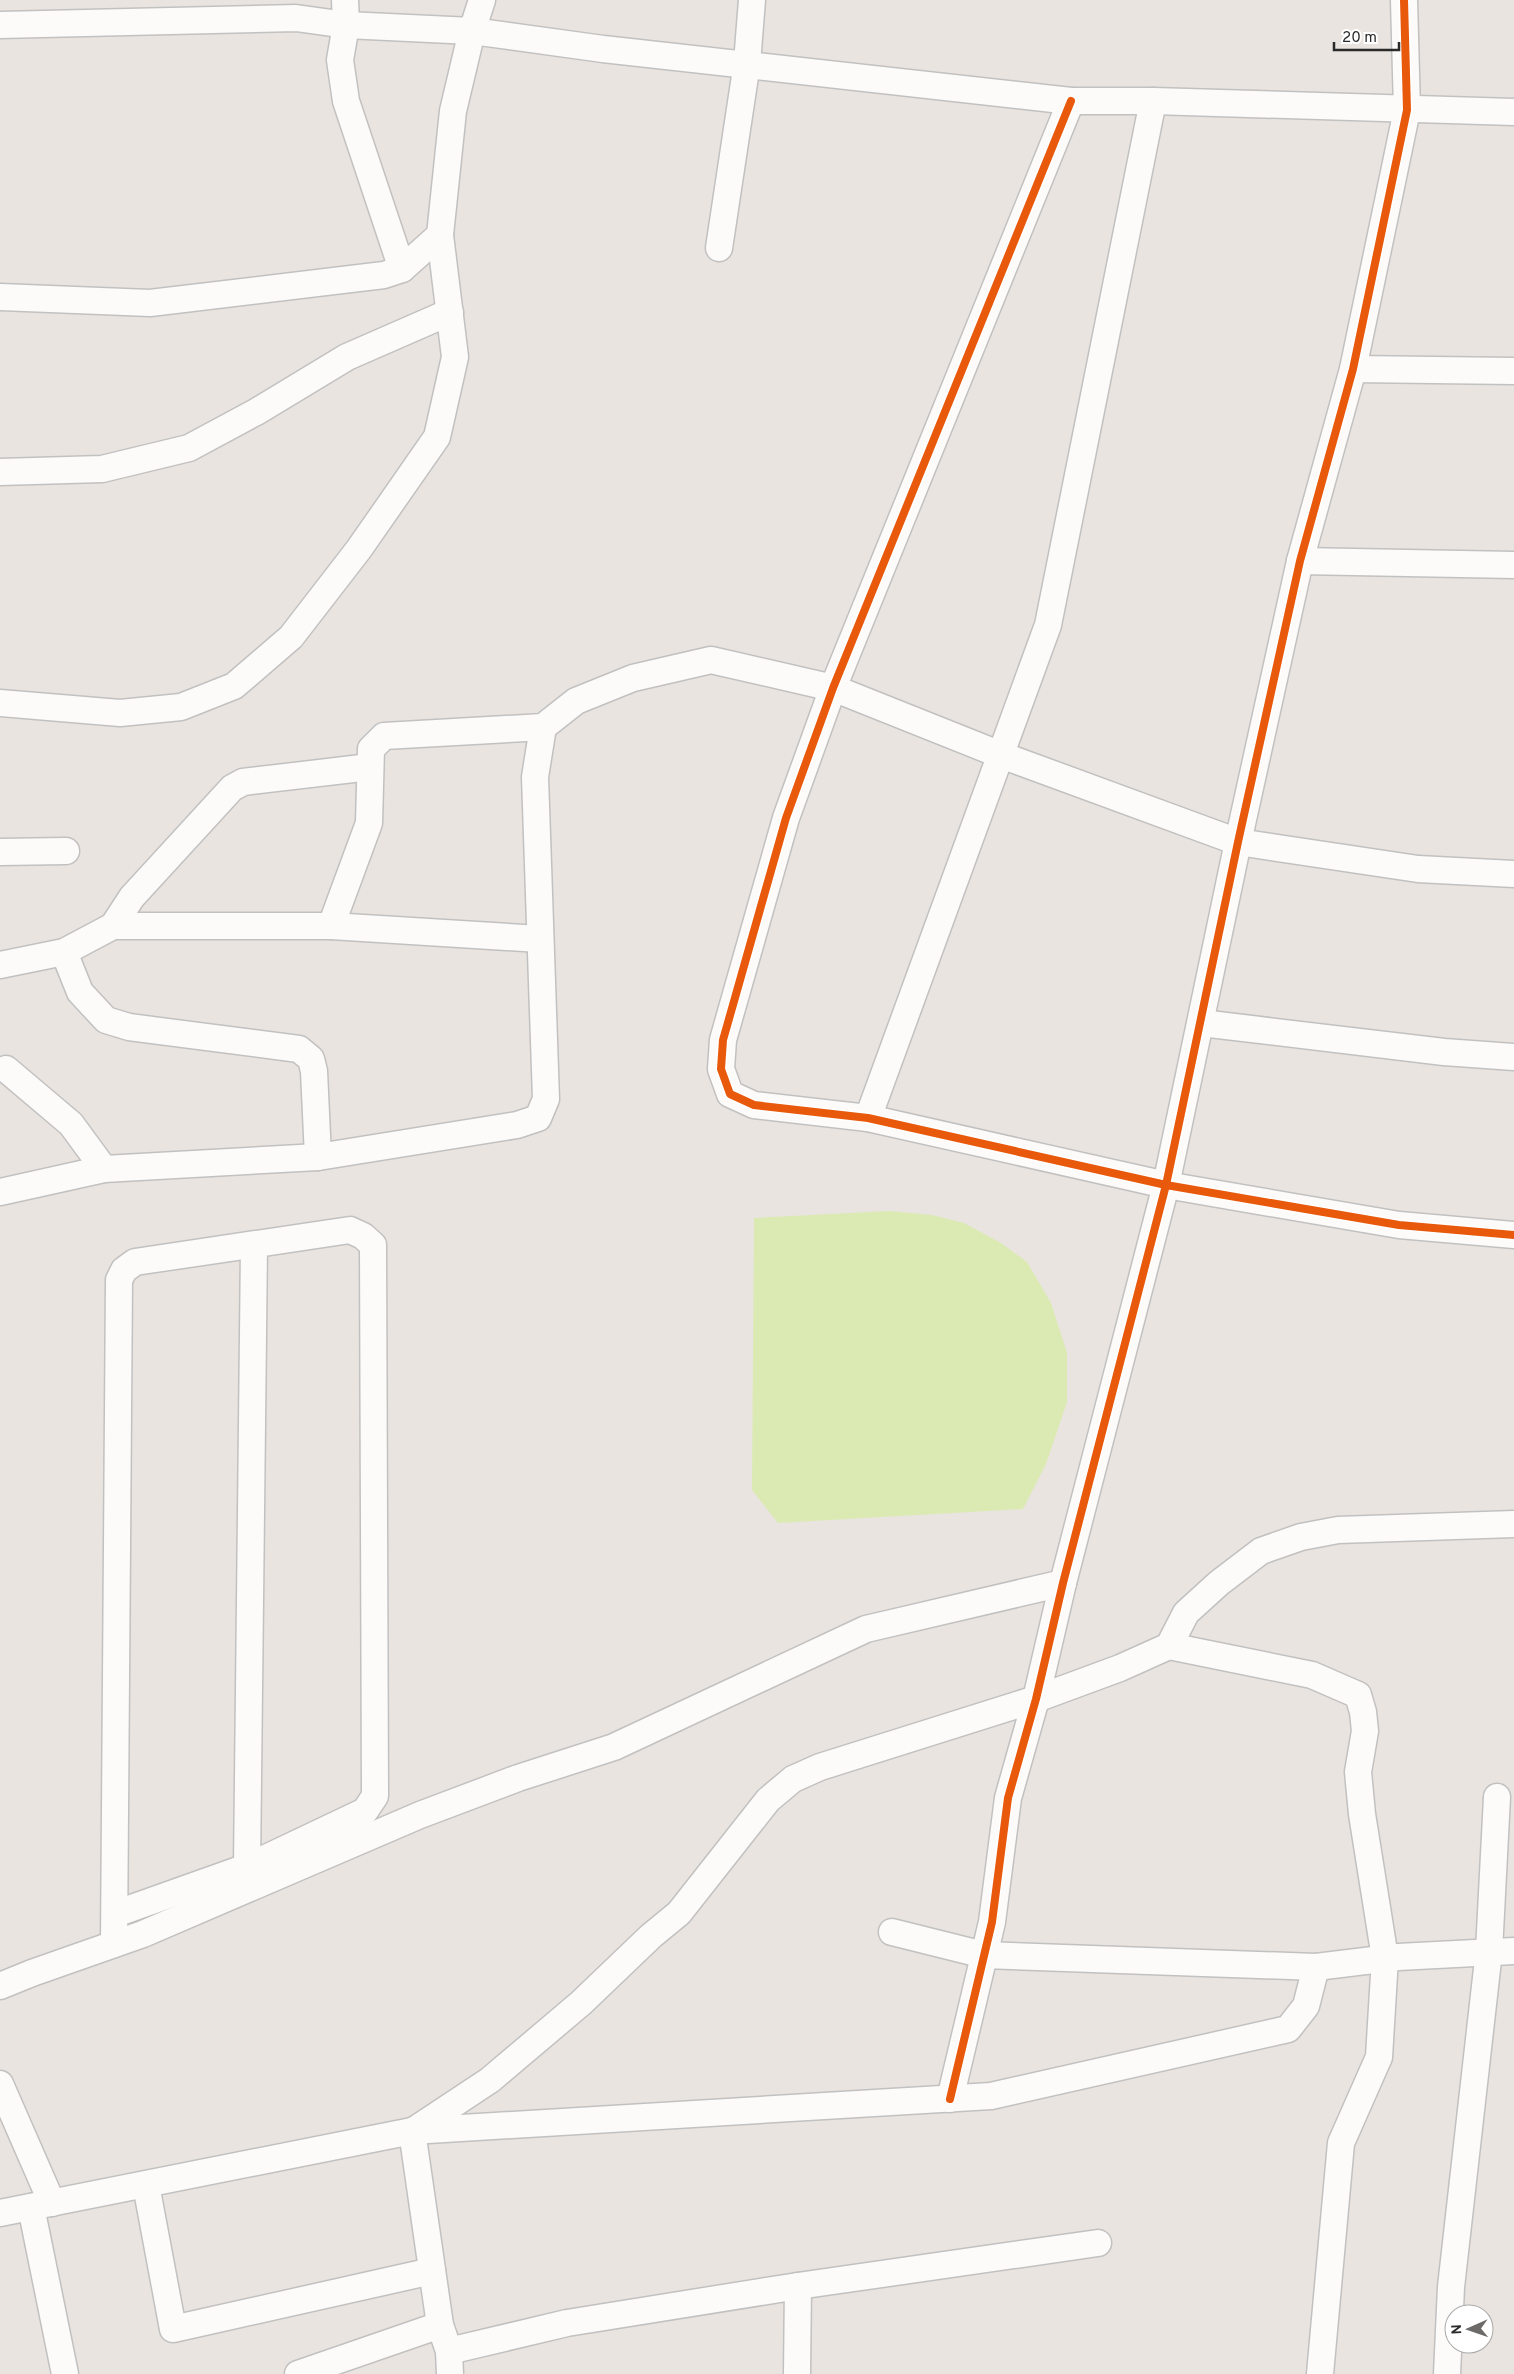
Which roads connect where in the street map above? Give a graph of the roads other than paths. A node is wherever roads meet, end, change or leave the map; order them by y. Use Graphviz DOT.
graph roads {
  1 [pos="482,0"];
  2 [pos="752,0"];
  3 [pos="1404,0"];
  4 [pos="292,9"];
  5 [pos="346,12"];
  6 [pos="0,25"];
  7 [pos="472,31"];
  8 [pos="747,64"];
  9 [pos="1071,101"];
  10 [pos="1153,101"];
  11 [pos="1408,110"];
  12 [pos="1514,112"];
  13 [pos="440,235"];
  14 [pos="719,248"];
  15 [pos="402,269"];
  16 [pos="0,297"];
  17 [pos="450,312"];
  18 [pos="1353,369"];
  19 [pos="1514,371"];
  20 [pos="0,472"];
  21 [pos="1300,560"];
  22 [pos="1514,565"];
  23 [pos="833,688"];
  24 [pos="0,704"];
  25 [pos="543,727"];
  26 [pos="1000,754"];
  27 [pos="370,767"];
  28 [pos="1238,842"];
  29 [pos="66,851"];
  30 [pos="0,852"];
  31 [pos="1514,874"];
  32 [pos="113,926"];
  33 [pos="331,926"];
  34 [pos="540,939"];
  35 [pos="64,952"];
  36 [pos="3,968"];
  37 [pos="1201,1023"];
  38 [pos="1514,1057"];
  39 [pos="6,1069"];
  40 [pos="868,1118"];
  41 [pos="318,1157"];
  42 [pos="104,1169"];
  43 [pos="1166,1185"];
  44 [pos="0,1192"];
  45 [pos="1514,1235"];
  46 [pos="254,1246"];
  47 [pos="1514,1524"];
  48 [pos="1063,1583"];
  49 [pos="1169,1646"];
  50 [pos="1036,1699"];
  51 [pos="1497,1797"];
  52 [pos="247,1867"];
  53 [pos="115,1914"];
  54 [pos="892,1932"];
  55 [pos="114,1944"];
  56 [pos="1501,1951"];
  57 [pos="984,1955"];
  58 [pos="1385,1958"];
  59 [pos="1316,1967"];
  60 [pos="0,1986"];
  61 [pos="0,2084"];
  62 [pos="950,2099"];
  63 [pos="412,2131"];
  64 [pos="146,2185"];
  65 [pos="42,2205"];
  66 [pos="0,2213"];
  67 [pos="1098,2243"];
  68 [pos="432,2271"];
  69 [pos="798,2286"];
  70 [pos="440,2325"];
  71 [pos="449,2362"];
  72 [pos="335,2368"];
  73 [pos="65,2374"];
  74 [pos="298,2374"];
  75 [pos="797,2374"];
  76 [pos="1320,2374"];
  77 [pos="1447,2374"];
  1 -- 7 [label="street"];
  2 -- 8 [label="street"];
  3 -- 11 [label="street"];
  4 -- 5 [label="street"];
  4 -- 6 [label="street"];
  5 -- 7 [label="street"];
  5 -- 15 [label="street"];
  7 -- 8 [label="street"];
  7 -- 13 [label="street"];
  8 -- 9 [label="street"];
  8 -- 14 [label="street"];
  9 -- 10 [label="street"];
  9 -- 23 [label="street"];
  10 -- 11 [label="street"];
  10 -- 26 [label="street"];
  11 -- 12 [label="street"];
  11 -- 18 [label="street"];
  13 -- 15 [label="street"];
  13 -- 17 [label="street"];
  15 -- 16 [label="street"];
  17 -- 20 [label="street"];
  17 -- 24 [label="street"];
  18 -- 19 [label="street"];
  18 -- 21 [label="street"];
  21 -- 22 [label="street"];
  21 -- 28 [label="street"];
  23 -- 25 [label="street"];
  23 -- 26 [label="street"];
  23 -- 40 [label="street"];
  25 -- 27 [label="street"];
  25 -- 34 [label="street"];
  26 -- 28 [label="street"];
  26 -- 40 [label="street"];
  27 -- 32 [label="street"];
  27 -- 33 [label="street"];
  28 -- 31 [label="street"];
  28 -- 37 [label="street"];
  29 -- 30 [label="street"];
  32 -- 33 [label="street"];
  32 -- 35 [label="street"];
  33 -- 34 [label="street"];
  34 -- 41 [label="street"];
  35 -- 36 [label="street"];
  35 -- 41 [label="street"];
  37 -- 38 [label="street"];
  37 -- 43 [label="street"];
  39 -- 42 [label="street"];
  40 -- 43 [label="street"];
  41 -- 42 [label="street"];
  42 -- 44 [label="street"];
  43 -- 45 [label="street"];
  43 -- 48 [label="street"];
  46 -- 52 [label="street"];
  46 -- 52 [label="street"];
  46 -- 53 [label="street"];
  47 -- 49 [label="street"];
  48 -- 50 [label="street"];
  48 -- 55 [label="street"];
  49 -- 50 [label="street"];
  49 -- 58 [label="street"];
  50 -- 57 [label="street"];
  50 -- 63 [label="street"];
  51 -- 56 [label="street"];
  52 -- 53 [label="street"];
  53 -- 55 [label="street"];
  54 -- 57 [label="street"];
  55 -- 60 [label="street"];
  56 -- 58 [label="street"];
  56 -- 77 [label="street"];
  57 -- 59 [label="street"];
  57 -- 62 [label="street"];
  58 -- 59 [label="street"];
  58 -- 76 [label="street"];
  59 -- 62 [label="street"];
  61 -- 65 [label="street"];
  62 -- 63 [label="street"];
  63 -- 64 [label="street"];
  63 -- 68 [label="street"];
  64 -- 65 [label="street"];
  64 -- 68 [label="street"];
  65 -- 66 [label="street"];
  65 -- 73 [label="street"];
  67 -- 69 [label="street"];
  68 -- 70 [label="street"];
  69 -- 71 [label="street"];
  69 -- 75 [label="street"];
  70 -- 71 [label="street"];
  70 -- 72 [label="street"];
  72 -- 74 [label="street"];
}
